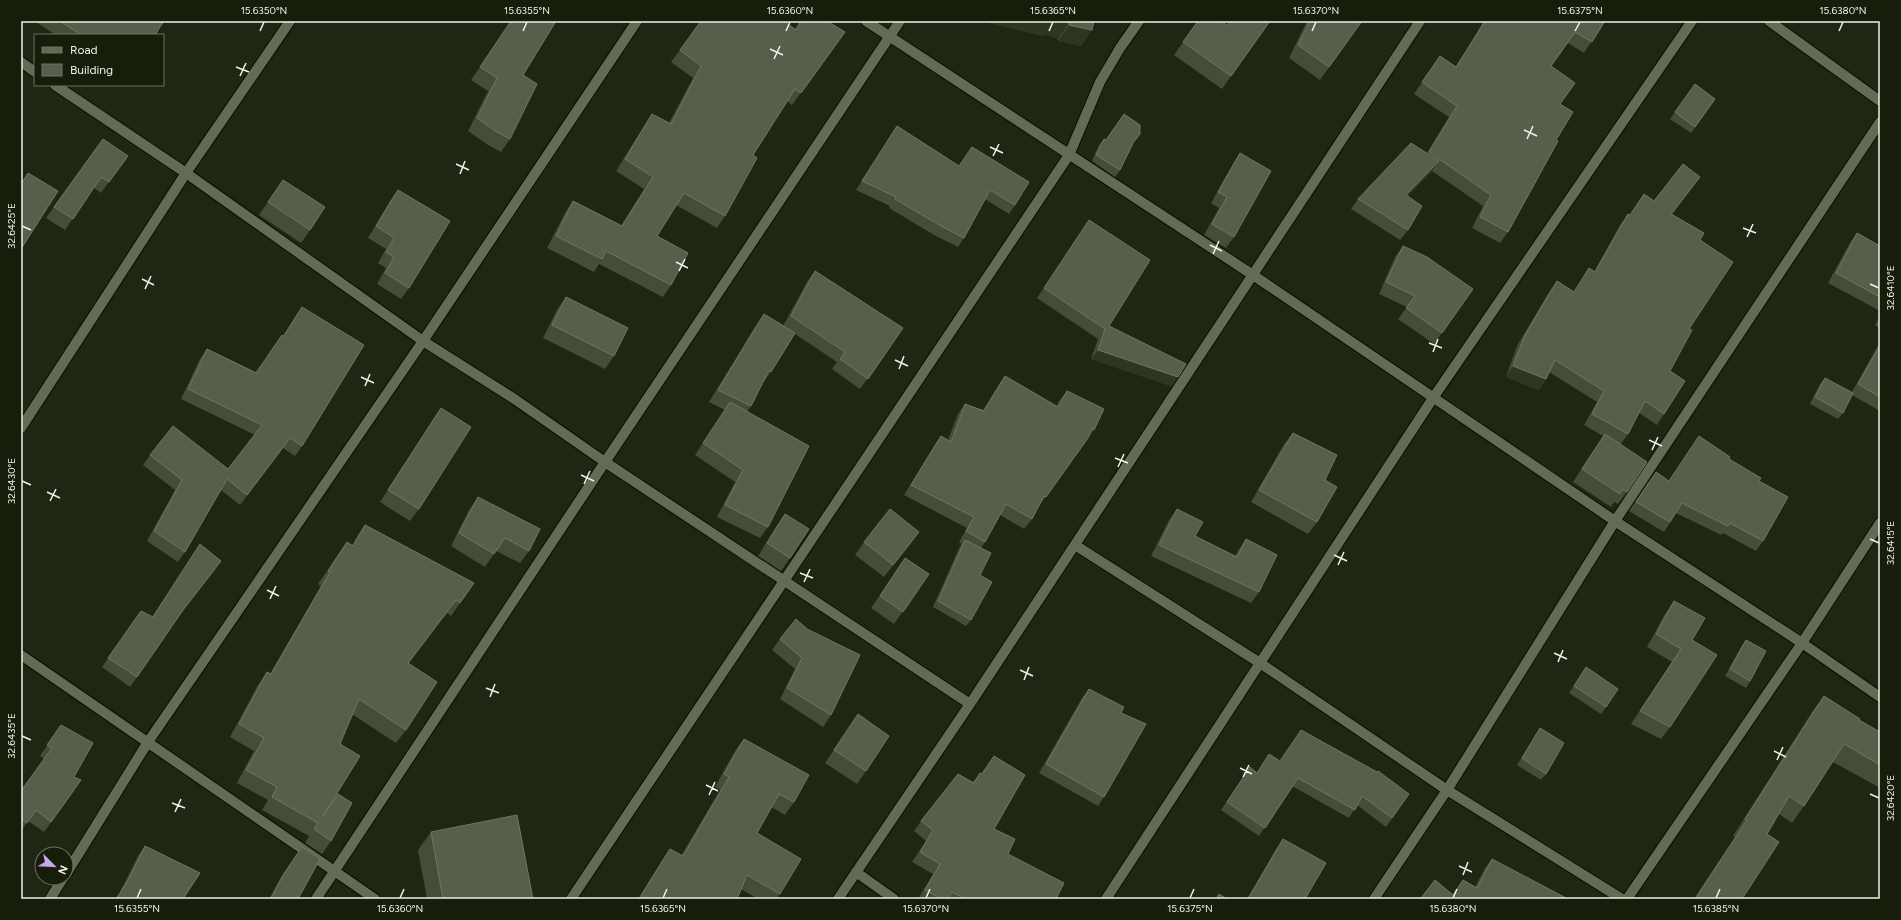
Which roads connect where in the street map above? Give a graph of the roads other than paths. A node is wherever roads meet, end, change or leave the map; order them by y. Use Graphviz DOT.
graph roads {
  1 [pos="290,21"];
  2 [pos="636,21"];
  3 [pos="866,21"];
  4 [pos="900,21"];
  5 [pos="1139,21"];
  6 [pos="1420,21"];
  7 [pos="1692,21"];
  8 [pos="1769,21"];
  9 [pos="890,37"];
  10 [pos="21,62"];
  11 [pos="34,71"];
  12 [pos="56,86"];
  13 [pos="1880,101"];
  14 [pos="1880,122"];
  15 [pos="1069,155"];
  16 [pos="186,173"];
  17 [pos="1253,275"];
  18 [pos="423,342"];
  19 [pos="1433,398"];
  20 [pos="21,428"];
  21 [pos="605,462"];
  22 [pos="1615,521"];
  23 [pos="1880,523"];
  24 [pos="1075,545"];
  25 [pos="786,580"];
  26 [pos="1802,643"];
  27 [pos="21,655"];
  28 [pos="1260,663"];
  29 [pos="1880,697"];
  30 [pos="970,704"];
  31 [pos="148,742"];
  32 [pos="1447,790"];
  33 [pos="74,861"];
  34 [pos="335,871"];
  35 [pos="856,872"];
  36 [pos="58,886"];
  37 [pos="50,899"];
  38 [pos="316,899"];
  39 [pos="375,899"];
  40 [pos="571,899"];
  41 [pos="838,899"];
  42 [pos="894,899"];
  43 [pos="1106,899"];
  44 [pos="1374,899"];
  45 [pos="1622,899"];
  46 [pos="1627,899"];
  1 -- 16 [label="street"];
  2 -- 18 [label="street"];
  3 -- 9 [label="street"];
  4 -- 9 [label="street"];
  5 -- 15 [label="street"];
  6 -- 17 [label="street"];
  7 -- 19 [label="street"];
  8 -- 13 [label="street"];
  9 -- 15 [label="street"];
  9 -- 21 [label="street"];
  10 -- 11 [label="street"];
  12 -- 16 [label="street"];
  14 -- 22 [label="street"];
  15 -- 17 [label="street"];
  15 -- 25 [label="street"];
  16 -- 18 [label="street"];
  16 -- 20 [label="street"];
  17 -- 19 [label="street"];
  17 -- 24 [label="street"];
  18 -- 21 [label="street"];
  18 -- 31 [label="street"];
  19 -- 22 [label="street"];
  19 -- 28 [label="street"];
  21 -- 25 [label="street"];
  21 -- 34 [label="street"];
  22 -- 26 [label="street"];
  22 -- 32 [label="street"];
  23 -- 26 [label="street"];
  24 -- 28 [label="street"];
  24 -- 30 [label="street"];
  25 -- 30 [label="street"];
  25 -- 40 [label="street"];
  26 -- 29 [label="street"];
  26 -- 46 [label="street"];
  27 -- 31 [label="street"];
  28 -- 32 [label="street"];
  28 -- 43 [label="street"];
  30 -- 35 [label="street"];
  31 -- 33 [label="street"];
  31 -- 34 [label="street"];
  32 -- 44 [label="street"];
  32 -- 45 [label="street"];
  34 -- 38 [label="street"];
  34 -- 39 [label="street"];
  35 -- 41 [label="street"];
  35 -- 42 [label="street"];
  36 -- 37 [label="street"];
}
